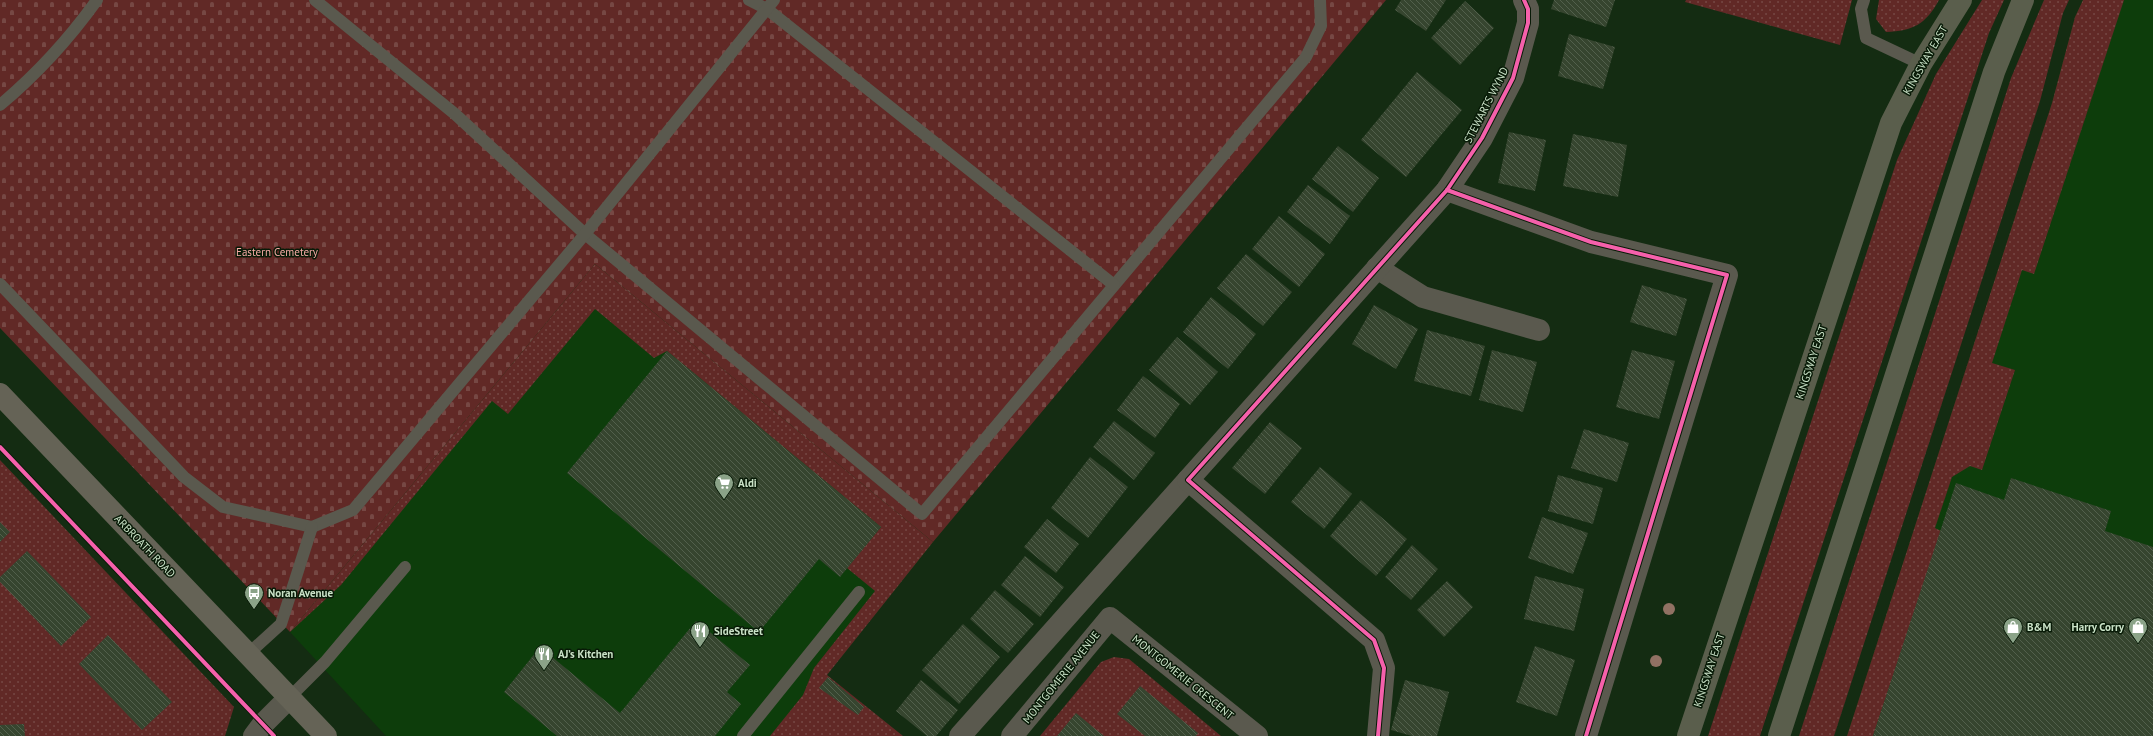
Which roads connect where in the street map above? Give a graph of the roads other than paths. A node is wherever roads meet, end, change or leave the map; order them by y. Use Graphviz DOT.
graph roads {
  1 [pos="97,0"];
  2 [pos="315,0"];
  3 [pos="749,0"];
  4 [pos="1320,0"];
  5 [pos="1524,0"];
  6 [pos="1864,0"];
  7 [pos="1961,0"];
  8 [pos="2024,0"];
  9 [pos="771,5"];
  10 [pos="1921,64"];
  11 [pos="0,105"];
  12 [pos="1447,190"];
  13 [pos="585,234"];
  14 [pos="1377,268"];
  15 [pos="0,284"];
  16 [pos="1114,285"];
  17 [pos="1539,330"];
  18 [pos="0,394"];
  19 [pos="1188,480"];
  20 [pos="312,527"];
  21 [pos="405,567"];
  22 [pos="859,592"];
  23 [pos="1110,618"];
  24 [pos="248,654"];
  25 [pos="289,698"];
  26 [pos="254,736"];
  27 [pos="326,736"];
  28 [pos="743,736"];
  29 [pos="960,736"];
  30 [pos="1012,736"];
  31 [pos="1257,736"];
  32 [pos="1378,736"];
  33 [pos="1586,736"];
  34 [pos="1688,736"];
  35 [pos="1779,736"];
  1 -- 11 [label="lane"];
  2 -- 13 [label="lane"];
  3 -- 9 [label="lane"];
  4 -- 16 [label="lane"];
  5 -- 12 [label="street, STEWARTS WYND"];
  6 -- 10 [label="lane"];
  7 -- 10 [label="highway, KINGSWAY EAST"];
  8 -- 35 [label="highway"];
  9 -- 13 [label="lane"];
  9 -- 16 [label="lane"];
  10 -- 34 [label="highway, KINGSWAY EAST"];
  12 -- 14 [label="street, STEWARTS WYND"];
  12 -- 33 [label="street"];
  13 -- 16 [label="lane"];
  13 -- 20 [label="lane"];
  14 -- 17 [label="street"];
  14 -- 19 [label="street, STEWARTS WYND"];
  15 -- 20 [label="lane"];
  18 -- 24 [label="main road, ARBROATH ROAD"];
  19 -- 29 [label="street, STEWARTS WYND"];
  19 -- 32 [label="street"];
  20 -- 24 [label="lane"];
  21 -- 25 [label="lane"];
  22 -- 28 [label="lane"];
  23 -- 30 [label="street, MONTGOMERIE AVENUE"];
  23 -- 31 [label="street, MONTGOMERIE CRESCENT"];
  24 -- 25 [label="main road, ARBROATH ROAD"];
  25 -- 26 [label="street"];
  25 -- 27 [label="main road, ARBROATH ROAD"];
}
